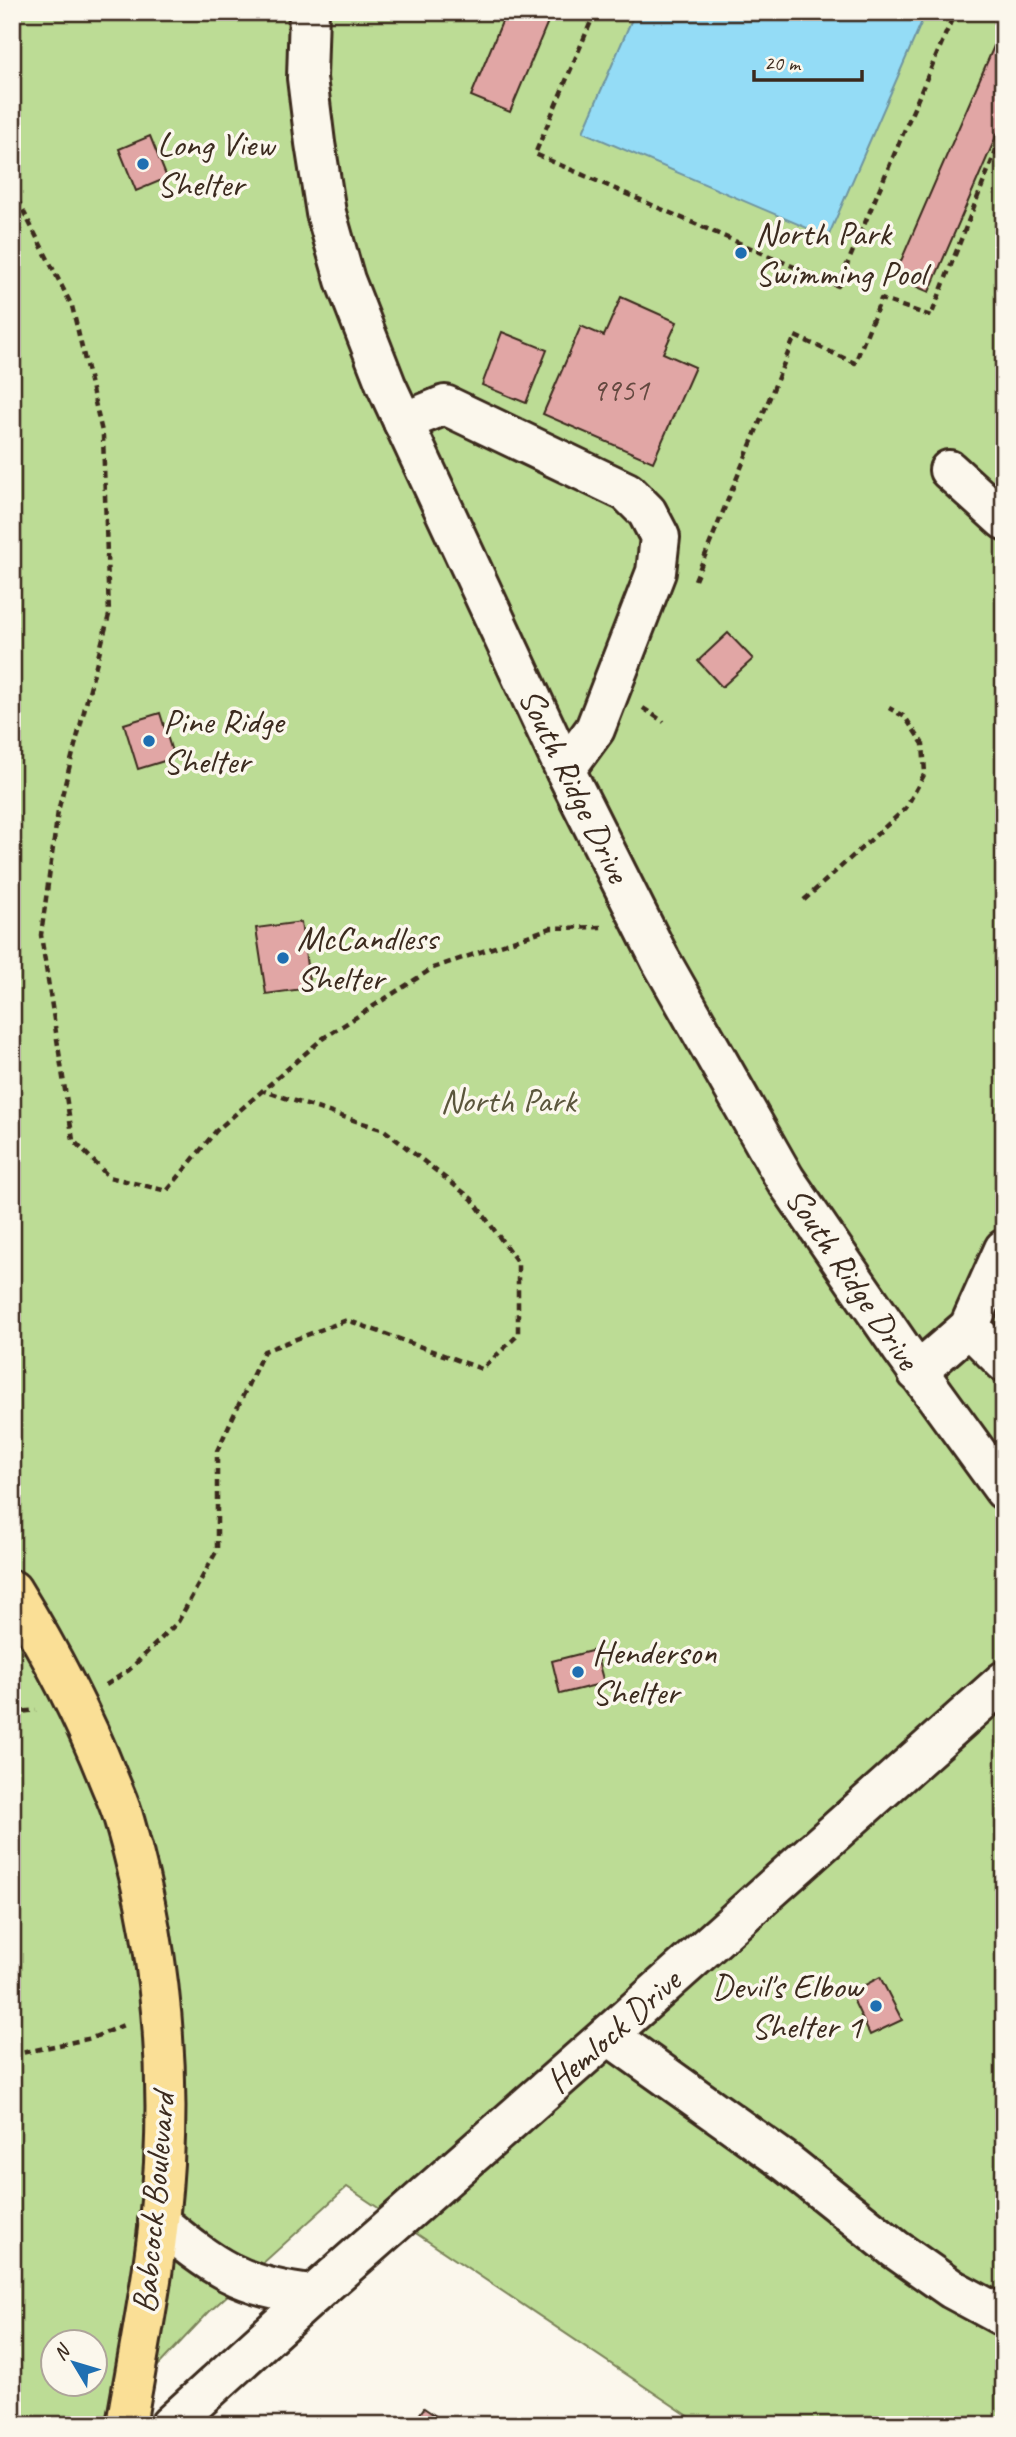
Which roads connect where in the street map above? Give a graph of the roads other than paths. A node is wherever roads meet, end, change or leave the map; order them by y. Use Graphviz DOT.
graph roads {
  1 [pos="309,12"];
  2 [pos="403,422"];
  3 [pos="949,470"];
  4 [pos="1004,520"];
  5 [pos="565,771"];
  6 [pos="1004,1249"];
  7 [pos="969,1327"];
  8 [pos="1004,1362"];
  9 [pos="917,1372"];
  10 [pos="1004,1490"];
  11 [pos="12,1590"];
  12 [pos="1004,1681"];
  13 [pos="608,2035"];
  14 [pos="158,2221"];
  15 [pos="313,2294"];
  16 [pos="1004,2317"];
  17 [pos="126,2425"];
  18 [pos="170,2425"];
  1 -- 2 [label="street, South Ridge Drive"];
  2 -- 5 [label="street, South Ridge Drive"];
  2 -- 5 [label="street"];
  3 -- 4 [label="street"];
  5 -- 9 [label="street, South Ridge Drive"];
  6 -- 7 [label="street"];
  7 -- 8 [label="street"];
  7 -- 9 [label="street"];
  9 -- 10 [label="street, South Ridge Drive"];
  11 -- 14 [label="main road, Babcock Boulevard"];
  12 -- 13 [label="street, Hemlock Drive"];
  13 -- 15 [label="street, Hemlock Drive"];
  13 -- 16 [label="street"];
  14 -- 15 [label="street"];
  14 -- 17 [label="main road, Babcock Boulevard"];
  15 -- 18 [label="street, Hemlock Drive"];
}
